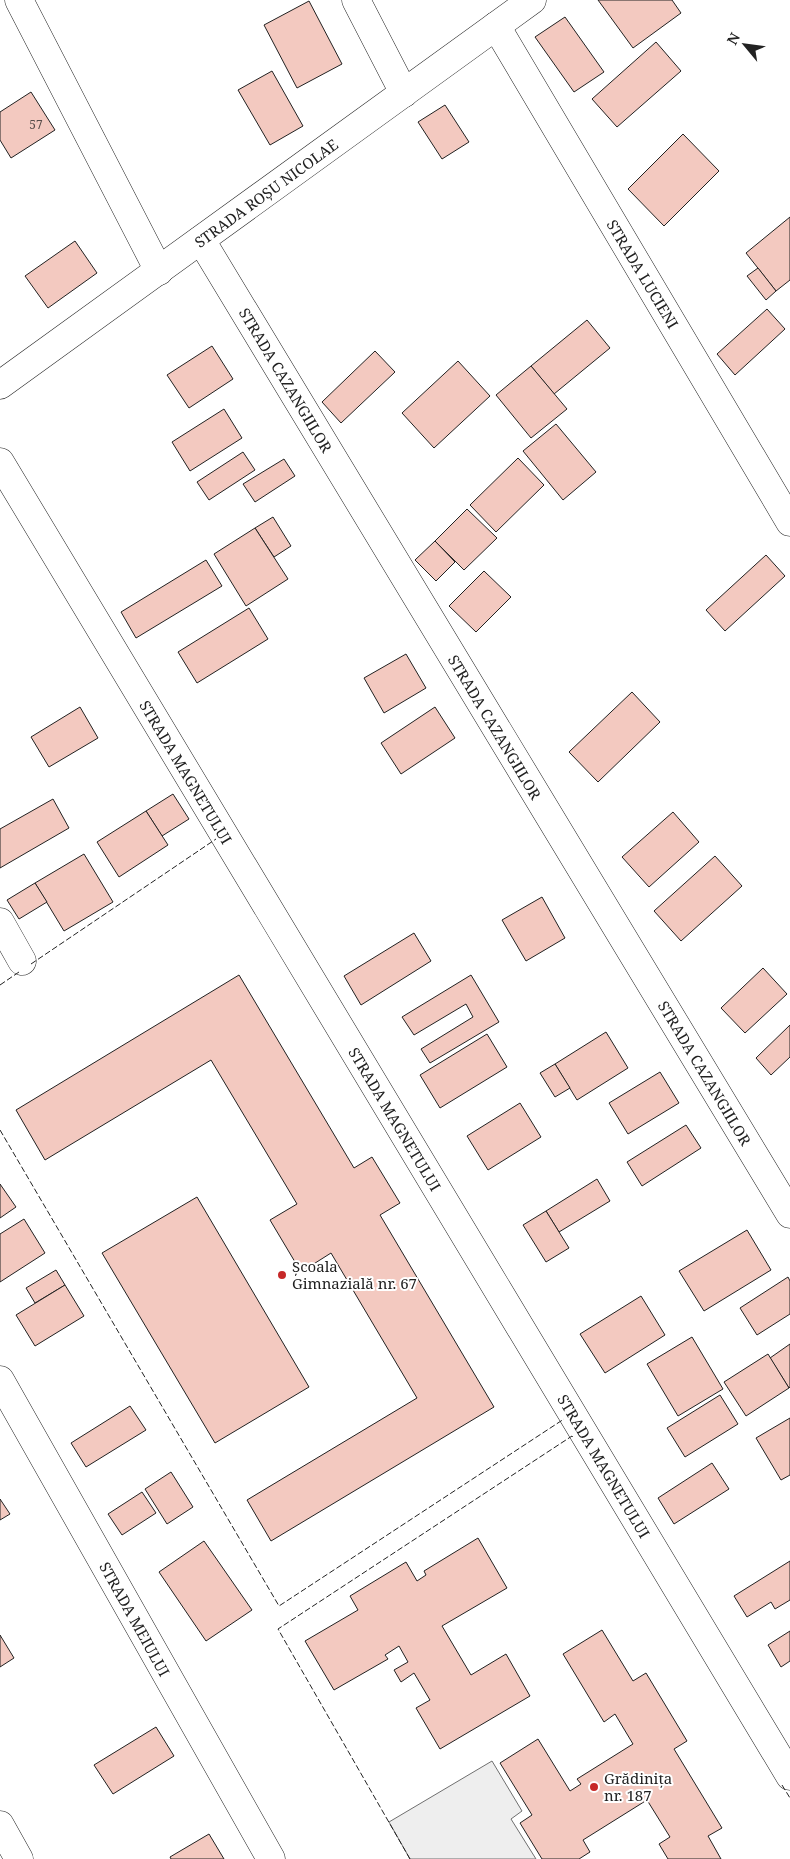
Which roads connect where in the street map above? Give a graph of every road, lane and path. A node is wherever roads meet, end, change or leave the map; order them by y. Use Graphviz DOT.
graph roads {
  1 [pos="20,0"];
  2 [pos="356,0"];
  3 [pos="532,0"];
  4 [pos="496,26"];
  5 [pos="404,93"];
  6 [pos="201,240"];
  7 [pos="159,271"];
  8 [pos="0,385"];
  9 [pos="0,462"];
  10 [pos="790,522"];
  11 [pos="0,922"];
  12 [pos="22,961"];
  13 [pos="790,1214"];
  14 [pos="0,1380"];
  15 [pos="790,1776"];
  16 [pos="0,1825"];
  17 [pos="19,1859"];
  18 [pos="271,1859"];
  1 -- 7 [label="street"];
  2 -- 5 [label="street"];
  3 -- 4 [label="street, STRADA ROȘU NICOLAE"];
  4 -- 5 [label="street, STRADA ROȘU NICOLAE"];
  4 -- 10 [label="street, STRADA LUCIENI"];
  5 -- 6 [label="street, STRADA ROȘU NICOLAE"];
  6 -- 7 [label="street, STRADA ROȘU NICOLAE"];
  6 -- 13 [label="street, STRADA CAZANGIILOR"];
  7 -- 8 [label="street, STRADA ROȘU NICOLAE"];
  9 -- 15 [label="street, STRADA MAGNETULUI"];
  11 -- 12 [label="street"];
  14 -- 18 [label="street, STRADA MEIULUI"];
  16 -- 17 [label="street"];
}
